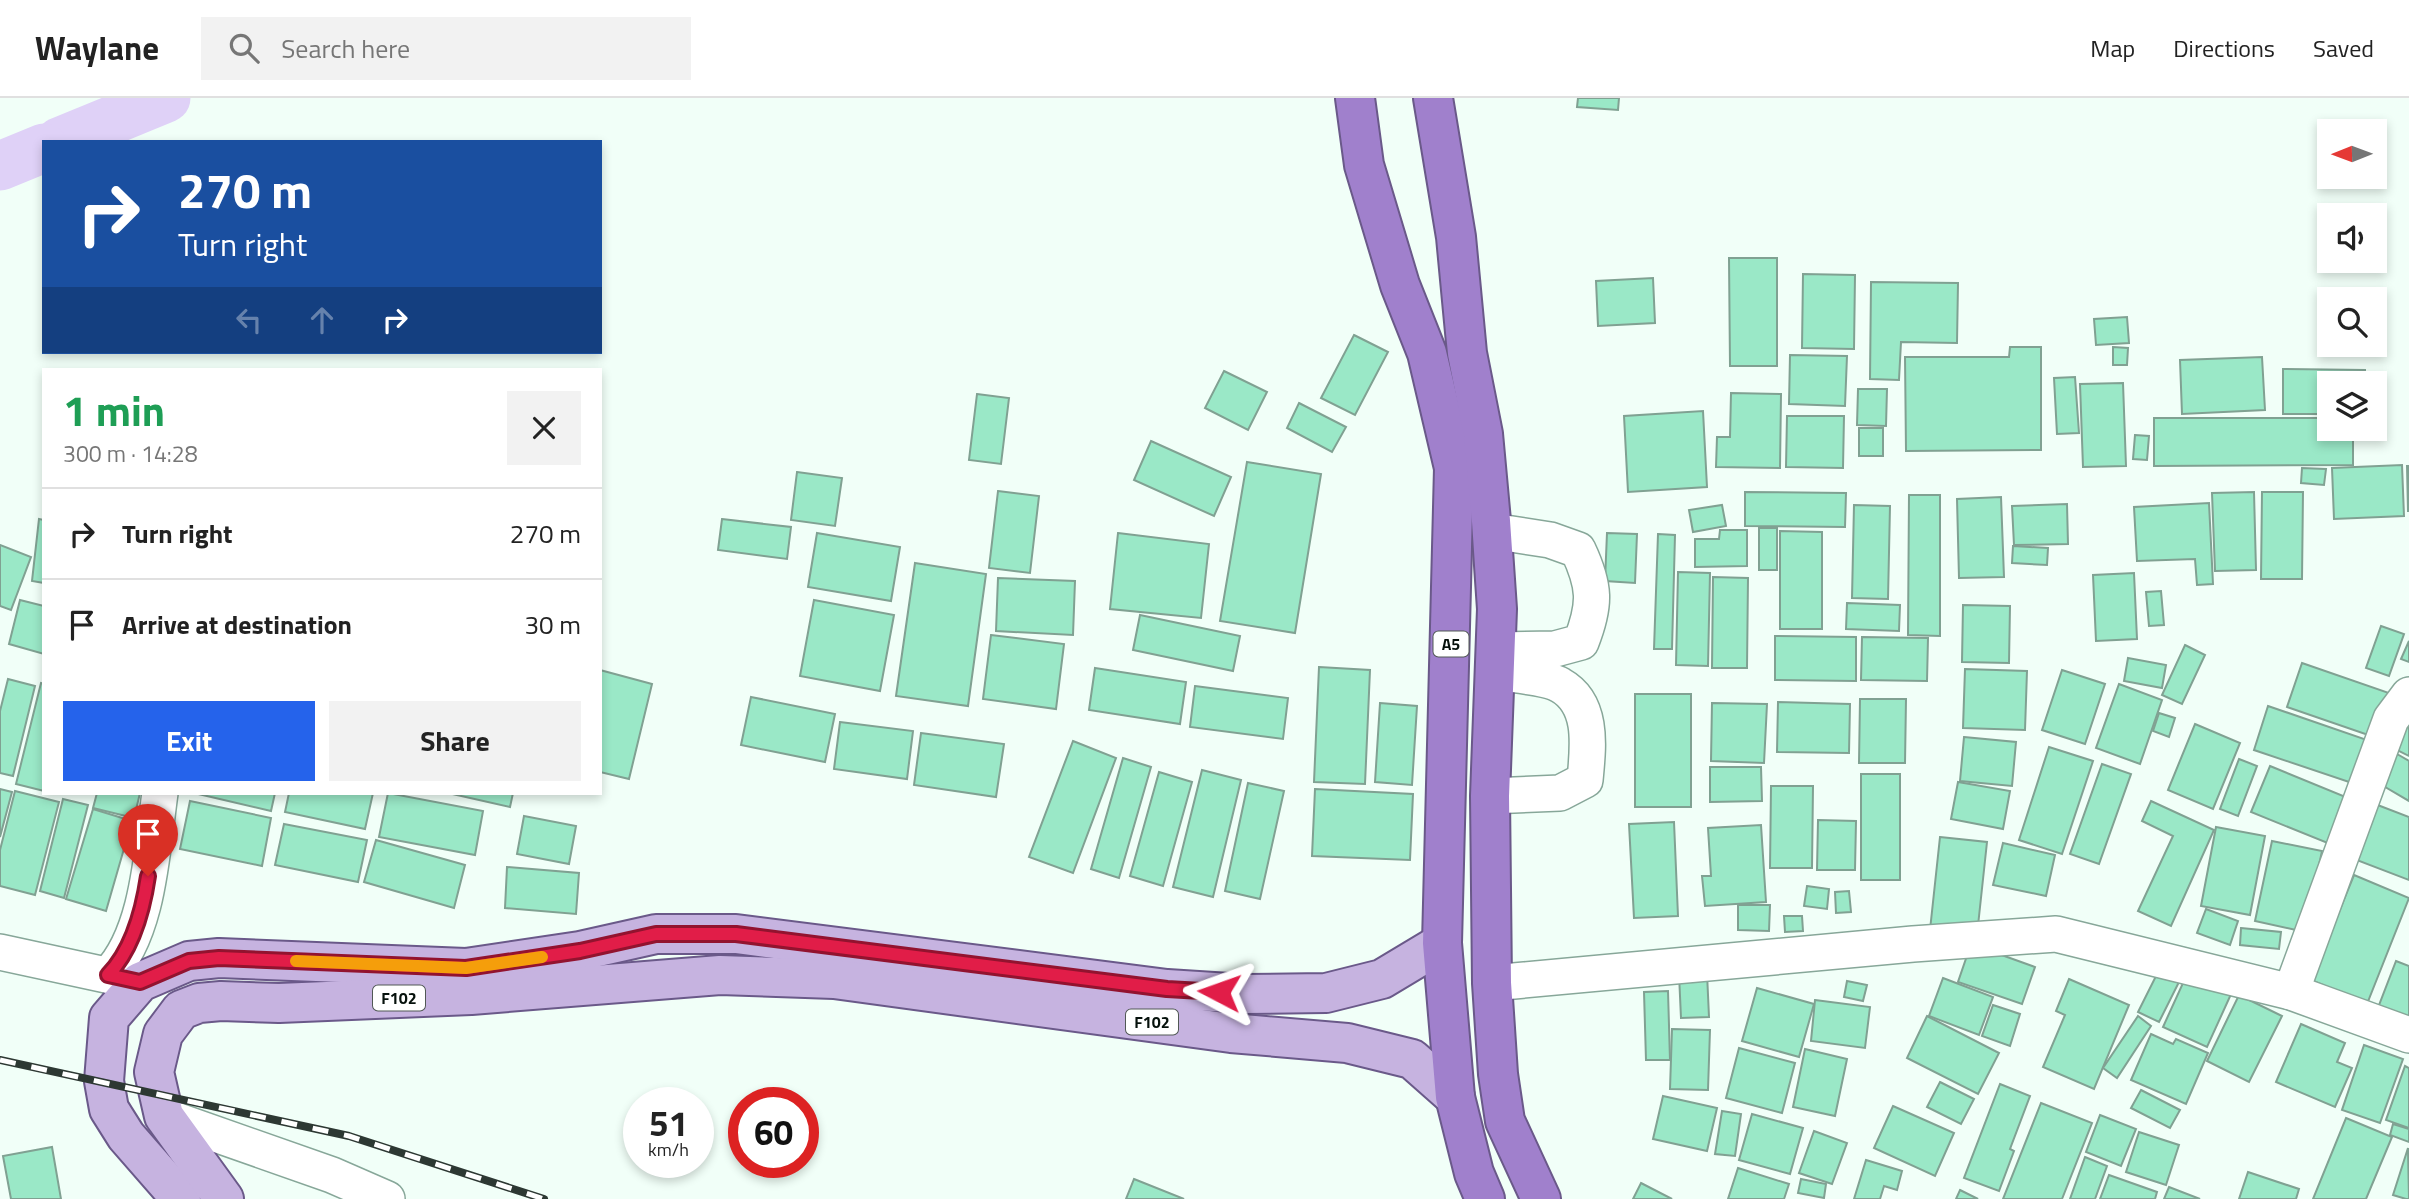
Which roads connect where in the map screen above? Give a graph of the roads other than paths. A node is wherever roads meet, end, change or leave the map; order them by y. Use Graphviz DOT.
graph roads {
  1 [pos="1355,98"];
  2 [pos="1433,98"];
  3 [pos="1492,531"];
  4 [pos="1495,661"];
  5 [pos="2409,695"];
  6 [pos="160,795"];
  7 [pos="1490,796"];
  8 [pos="1442,943"];
  9 [pos="0,952"];
  10 [pos="124,978"];
  11 [pos="1492,984"];
  12 [pos="2291,992"];
  13 [pos="2409,1035"];
  14 [pos="1455,1097"];
  15 [pos="164,1116"];
  16 [pos="165,1193"];
  17 [pos="224,1199"];
  18 [pos="387,1199"];
  19 [pos="1485,1199"];
  20 [pos="1541,1199"];
  1 -- 8 [label="highway, A5"];
  2 -- 3 [label="highway"];
  3 -- 4 [label="highway"];
  3 -- 4 [label="street"];
  4 -- 7 [label="highway"];
  4 -- 7 [label="street"];
  5 -- 12 [label="street"];
  6 -- 10 [label="street"];
  7 -- 11 [label="highway"];
  8 -- 10 [label="main road, F102"];
  8 -- 14 [label="highway, A5"];
  9 -- 10 [label="street"];
  10 -- 16 [label="main road, F102"];
  11 -- 12 [label="street"];
  11 -- 20 [label="highway"];
  12 -- 13 [label="street"];
  14 -- 15 [label="main road, F102"];
  14 -- 19 [label="highway, A5"];
  15 -- 17 [label="main road, F102"];
  15 -- 18 [label="street"];
}
